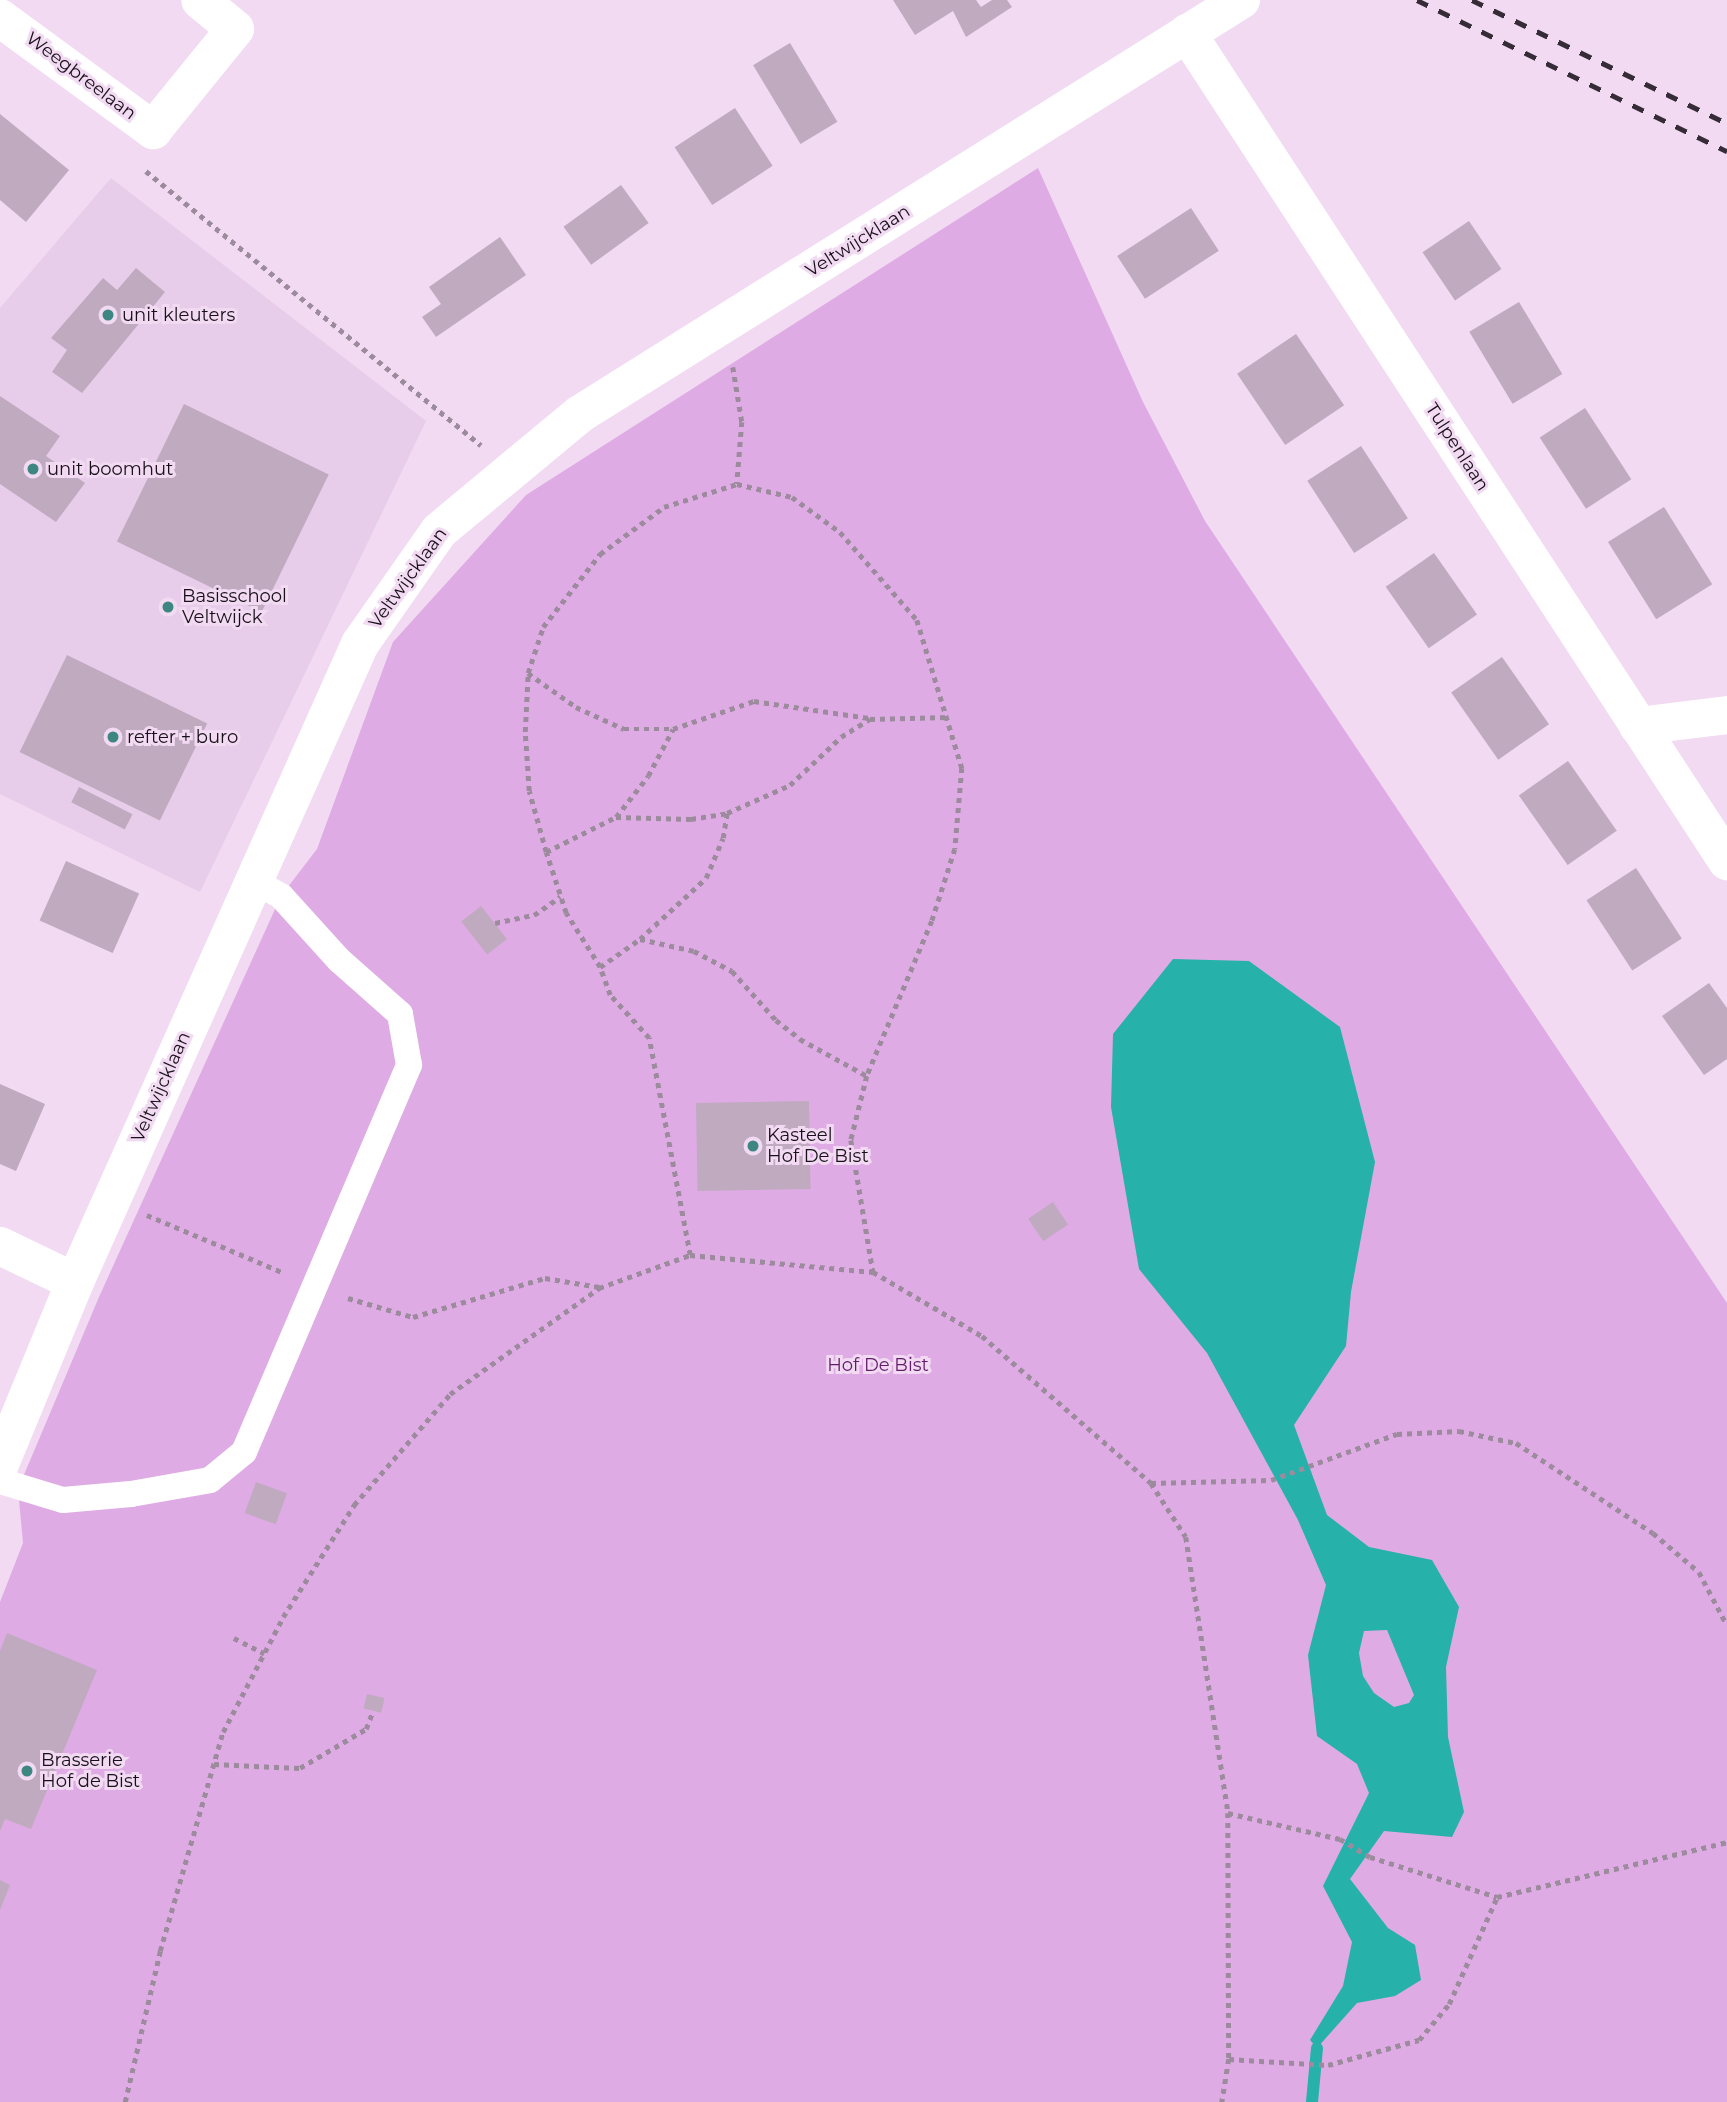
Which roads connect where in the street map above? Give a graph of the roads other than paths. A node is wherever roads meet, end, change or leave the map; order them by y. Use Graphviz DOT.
graph roads {
  1 [pos="200,0"];
  2 [pos="1241,0"];
  3 [pos="7,12"];
  4 [pos="1187,33"];
  5 [pos="1727,715"];
  6 [pos="1638,726"];
  7 [pos="1727,861"];
  8 [pos="252,880"];
  9 [pos="0,1247"];
  10 [pos="75,1282"];
  11 [pos="0,1464"];
  12 [pos="0,1481"];
  1 -- 3 [label="street, Weegbreelaan"];
  2 -- 4 [label="street, Veltwijcklaan"];
  4 -- 6 [label="street, Tulpenlaan"];
  4 -- 8 [label="street, Veltwijcklaan"];
  5 -- 6 [label="street"];
  6 -- 7 [label="street, Tulpenlaan"];
  8 -- 10 [label="street, Veltwijcklaan"];
  8 -- 12 [label="lane"];
  9 -- 10 [label="street"];
  10 -- 11 [label="street, Veltwijcklaan"];
}
